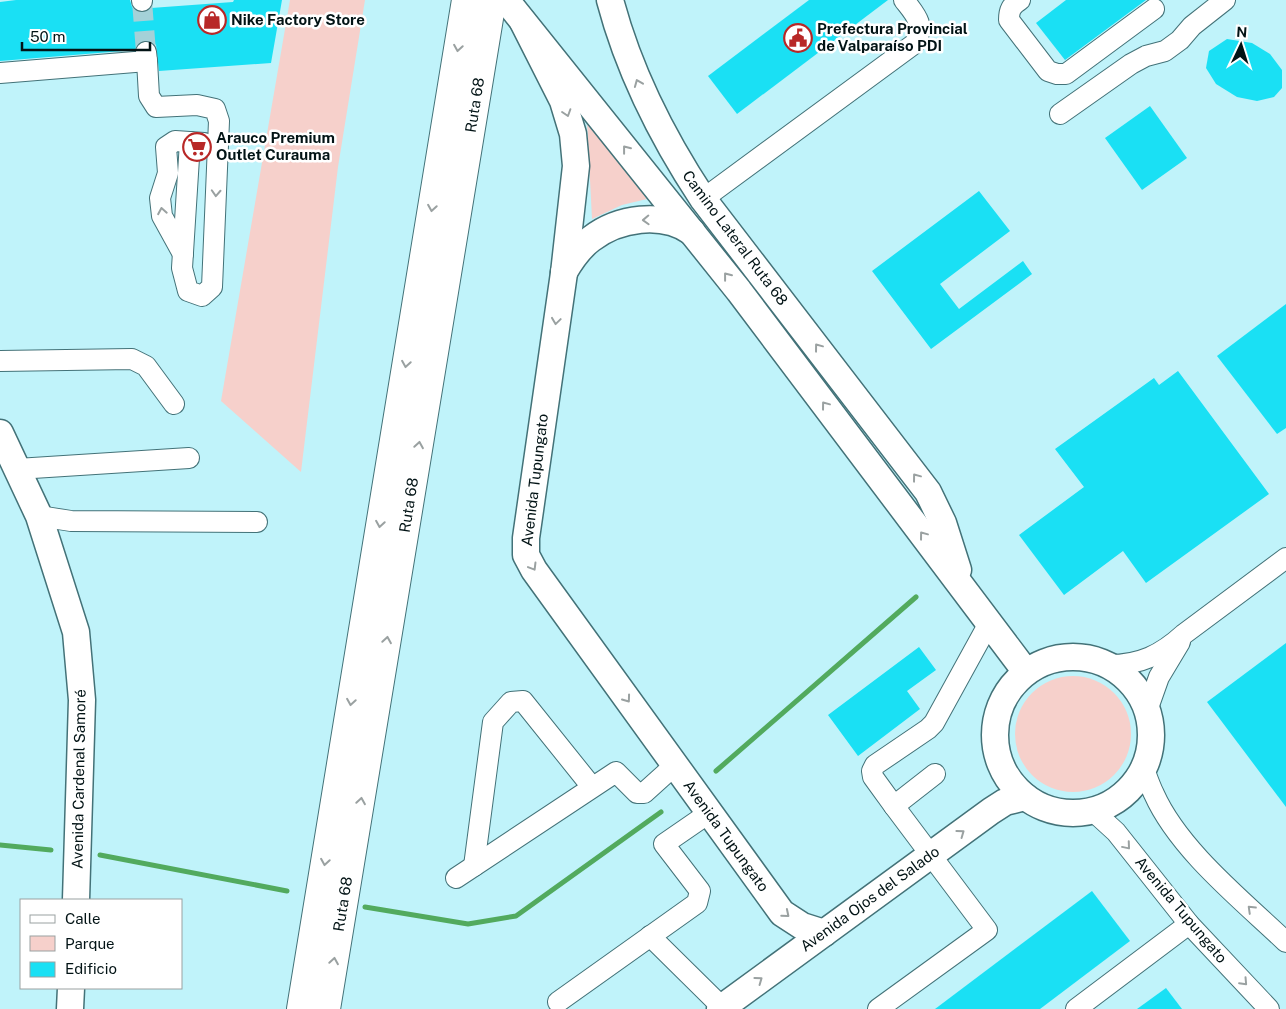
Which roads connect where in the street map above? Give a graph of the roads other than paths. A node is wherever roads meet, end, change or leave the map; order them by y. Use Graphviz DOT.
graph roads {
  1 [pos="466,0"];
  2 [pos="610,0"];
  3 [pos="904,0"];
  4 [pos="1020,0"];
  5 [pos="1225,0"];
  6 [pos="496,5"];
  7 [pos="1154,9"];
  8 [pos="523,22"];
  9 [pos="0,72"];
  10 [pos="1060,114"];
  11 [pos="218,144"];
  12 [pos="703,199"];
  13 [pos="692,232"];
  14 [pos="564,273"];
  15 [pos="790,312"];
  16 [pos="0,361"];
  17 [pos="174,404"];
  18 [pos="0,433"];
  19 [pos="189,458"];
  20 [pos="17,469"];
  21 [pos="39,516"];
  22 [pos="257,522"];
  23 [pos="1286,558"];
  24 [pos="972,600"];
  25 [pos="989,624"];
  26 [pos="1184,634"];
  27 [pos="1109,664"];
  28 [pos="1026,672"];
  29 [pos="1148,708"];
  30 [pos="675,765"];
  31 [pos="1144,769"];
  32 [pos="934,774"];
  33 [pos="592,787"];
  34 [pos="1025,796"];
  35 [pos="894,806"];
  36 [pos="1093,811"];
  37 [pos="709,813"];
  38 [pos="931,855"];
  39 [pos="474,866"];
  40 [pos="456,878"];
  41 [pos="76,899"];
  42 [pos="1189,924"];
  43 [pos="824,933"];
  44 [pos="650,936"];
  45 [pos="1286,942"];
  46 [pos="72,989"];
  47 [pos="558,1002"];
  48 [pos="721,1008"];
  49 [pos="70,1009"];
  50 [pos="301,1009"];
  51 [pos="326,1009"];
  52 [pos="878,1009"];
  53 [pos="1076,1009"];
  54 [pos="1269,1009"];
  1 -- 50 [label="highway, Ruta 68, one-way"];
  12 -- 2 [label="main road, Camino Lateral Ruta 68, one-way"];
  3 -- 12 [label="street"];
  4 -- 7 [label="street"];
  5 -- 10 [label="street"];
  6 -- 8 [label="main road, Avenida Tupungato"];
  51 -- 6 [label="highway, Ruta 68, one-way"];
  13 -- 8 [label="main road, Avenida Tupungato, one-way"];
  8 -- 14 [label="main road, Avenida Tupungato, one-way"];
  9 -- 11 [label="street"];
  11 -- 11 [label="street, one-way"];
  12 -- 15 [label="main road, Camino Lateral Ruta 68"];
  13 -- 14 [label="main road, one-way"];
  24 -- 13 [label="main road, Avenida Tupungato, one-way"];
  14 -- 30 [label="main road, Avenida Tupungato, one-way"];
  24 -- 15 [label="main road, Avenida Tupungato, one-way"];
  16 -- 17 [label="street"];
  18 -- 20 [label="main road, Avenida Cardenal Samoré"];
  19 -- 20 [label="street"];
  20 -- 21 [label="main road, Avenida Cardenal Samoré"];
  21 -- 22 [label="street"];
  21 -- 41 [label="main road, Avenida Cardenal Samoré"];
  23 -- 26 [label="street"];
  24 -- 25 [label="main road, Avenida Tupungato"];
  25 -- 28 [label="main road, Avenida Tupungato"];
  25 -- 35 [label="street"];
  26 -- 27 [label="street"];
  26 -- 29 [label="street"];
  27 -- 28 [label="main road"];
  27 -- 29 [label="main road"];
  28 -- 34 [label="main road"];
  29 -- 31 [label="main road"];
  30 -- 33 [label="street"];
  30 -- 37 [label="main road, Avenida Tupungato"];
  31 -- 36 [label="main road"];
  45 -- 31 [label="street, one-way"];
  32 -- 35 [label="street"];
  33 -- 39 [label="street"];
  33 -- 39 [label="street"];
  34 -- 36 [label="main road"];
  38 -- 34 [label="main road, Avenida Ojos del Salado, one-way"];
  35 -- 38 [label="street"];
  36 -- 42 [label="street, Avenida Tupungato, one-way"];
  37 -- 43 [label="main road, Avenida Tupungato, one-way"];
  37 -- 44 [label="street"];
  38 -- 43 [label="main road, Avenida Ojos del Salado"];
  38 -- 52 [label="street"];
  39 -- 40 [label="street"];
  42 -- 53 [label="street"];
  42 -- 54 [label="street, Avenida Tupungato, one-way"];
  48 -- 43 [label="main road, Avenida Ojos del Salado, one-way"];
  44 -- 47 [label="street"];
  44 -- 48 [label="street"];
  46 -- 49 [label="main road"];
}
